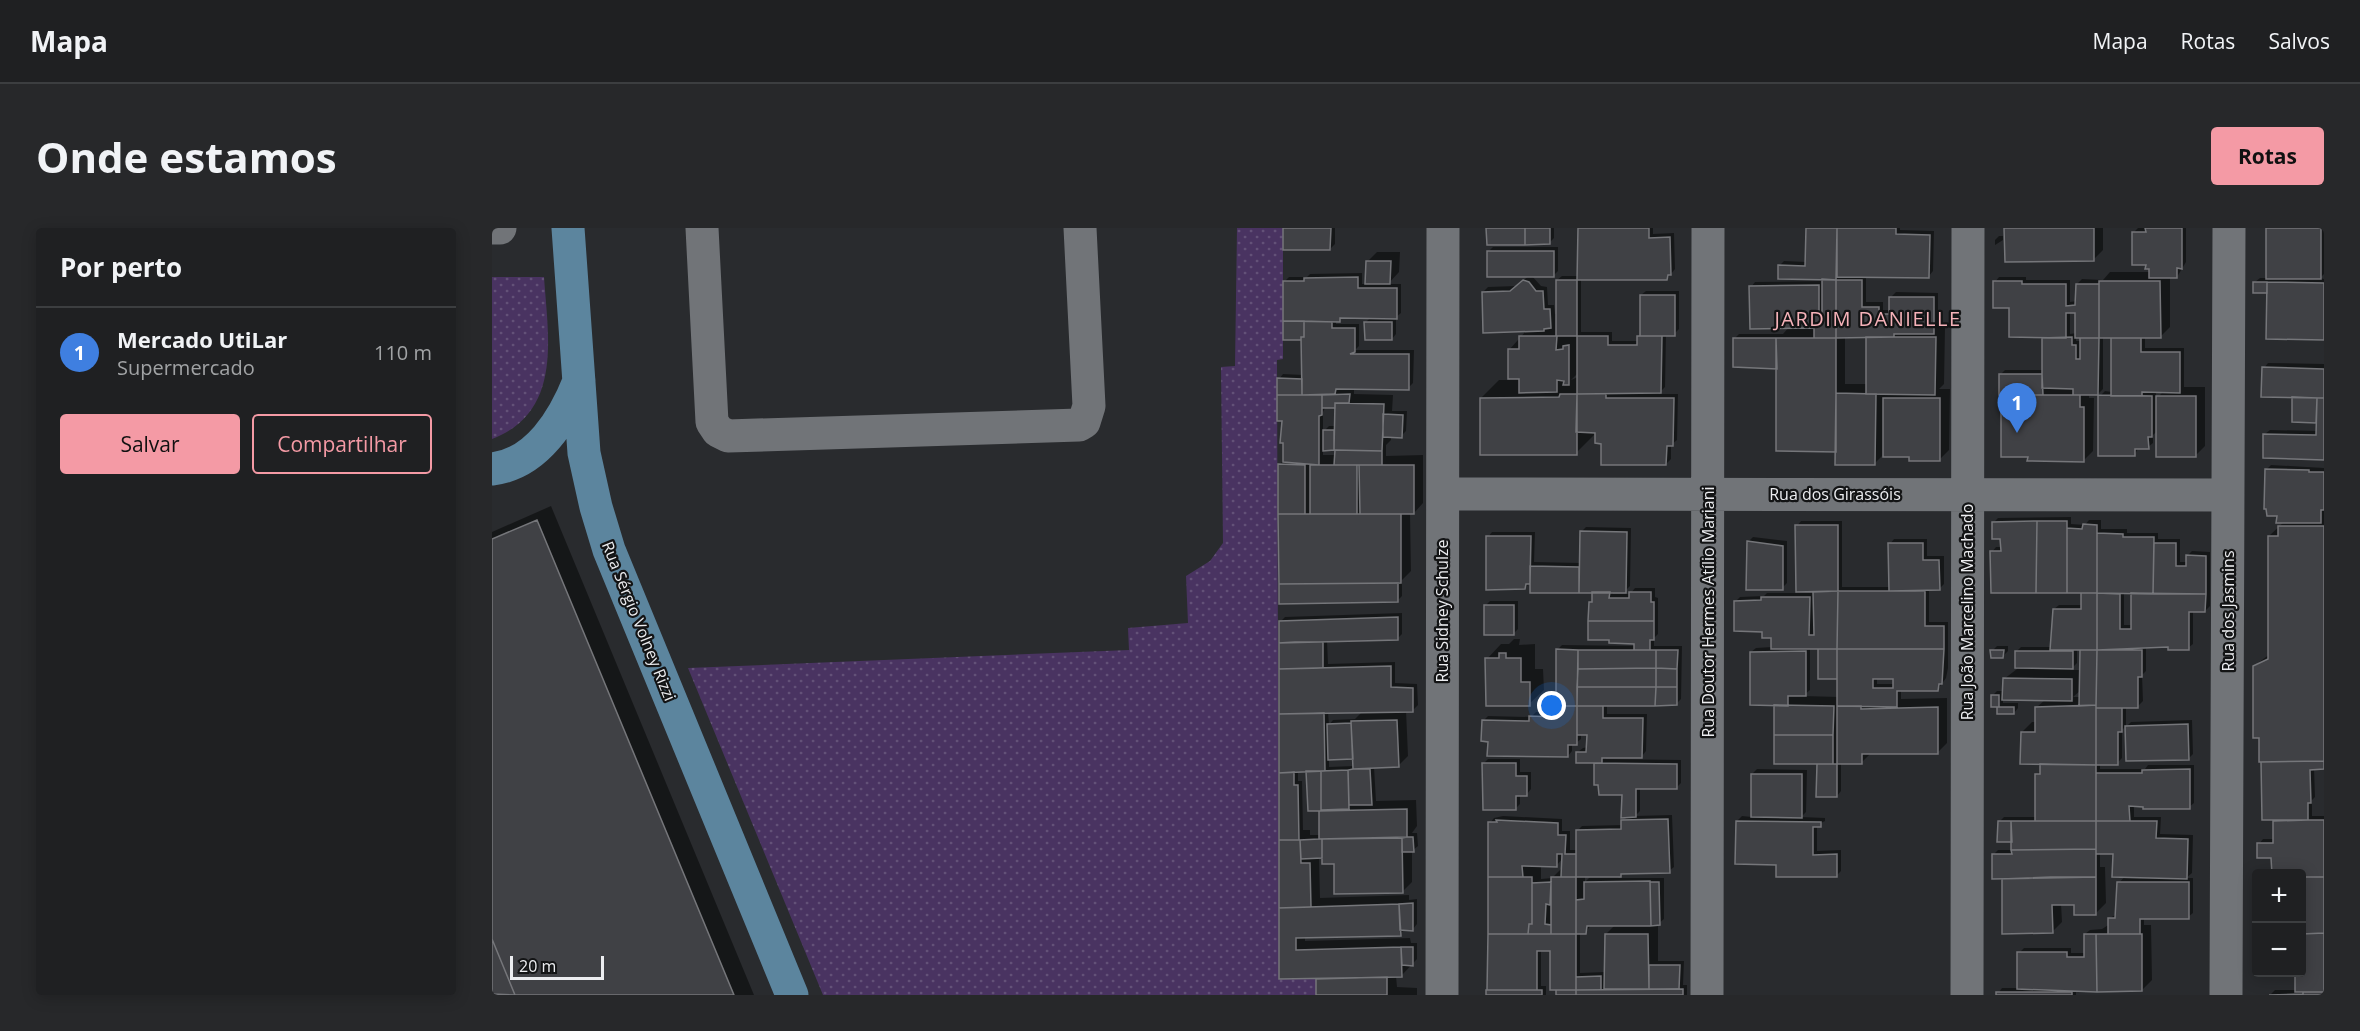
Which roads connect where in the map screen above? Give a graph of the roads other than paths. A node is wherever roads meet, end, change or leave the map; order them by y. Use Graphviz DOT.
graph roads {
  1 [pos="492,228"];
  2 [pos="500,228"];
  3 [pos="568,228"];
  4 [pos="702,228"];
  5 [pos="1080,228"];
  6 [pos="1443,228"];
  7 [pos="1708,228"];
  8 [pos="1968,228"];
  9 [pos="2229,228"];
  10 [pos="579,381"];
  11 [pos="492,469"];
  12 [pos="1443,494"];
  13 [pos="1708,494"];
  14 [pos="1968,495"];
  15 [pos="2228,495"];
  16 [pos="792,995"];
  17 [pos="1442,995"];
  18 [pos="1707,995"];
  19 [pos="1967,995"];
  20 [pos="2226,995"];
  1 -- 2 [label="street"];
  3 -- 10 [label="main road, Rua Sérgio Volney Rizzi"];
  4 -- 5 [label="street"];
  6 -- 12 [label="street, Rua Sidney Schulze"];
  7 -- 13 [label="street, Rua Doutor Hermes Atílio Mariani"];
  8 -- 14 [label="street, Rua João Marcelino Machado"];
  9 -- 15 [label="street, Rua dos Jasmins"];
  10 -- 11 [label="main road"];
  10 -- 16 [label="main road, Rua Sérgio Volney Rizzi"];
  12 -- 13 [label="street, Rua dos Girassóis"];
  12 -- 17 [label="street, Rua Sidney Schulze"];
  13 -- 14 [label="street, Rua dos Girassóis"];
  13 -- 18 [label="street, Rua Doutor Hermes Atílio Mariani"];
  14 -- 15 [label="street, Rua dos Girassóis"];
  14 -- 19 [label="street, Rua João Marcelino Machado"];
  15 -- 20 [label="street, Rua dos Jasmins"];
}
